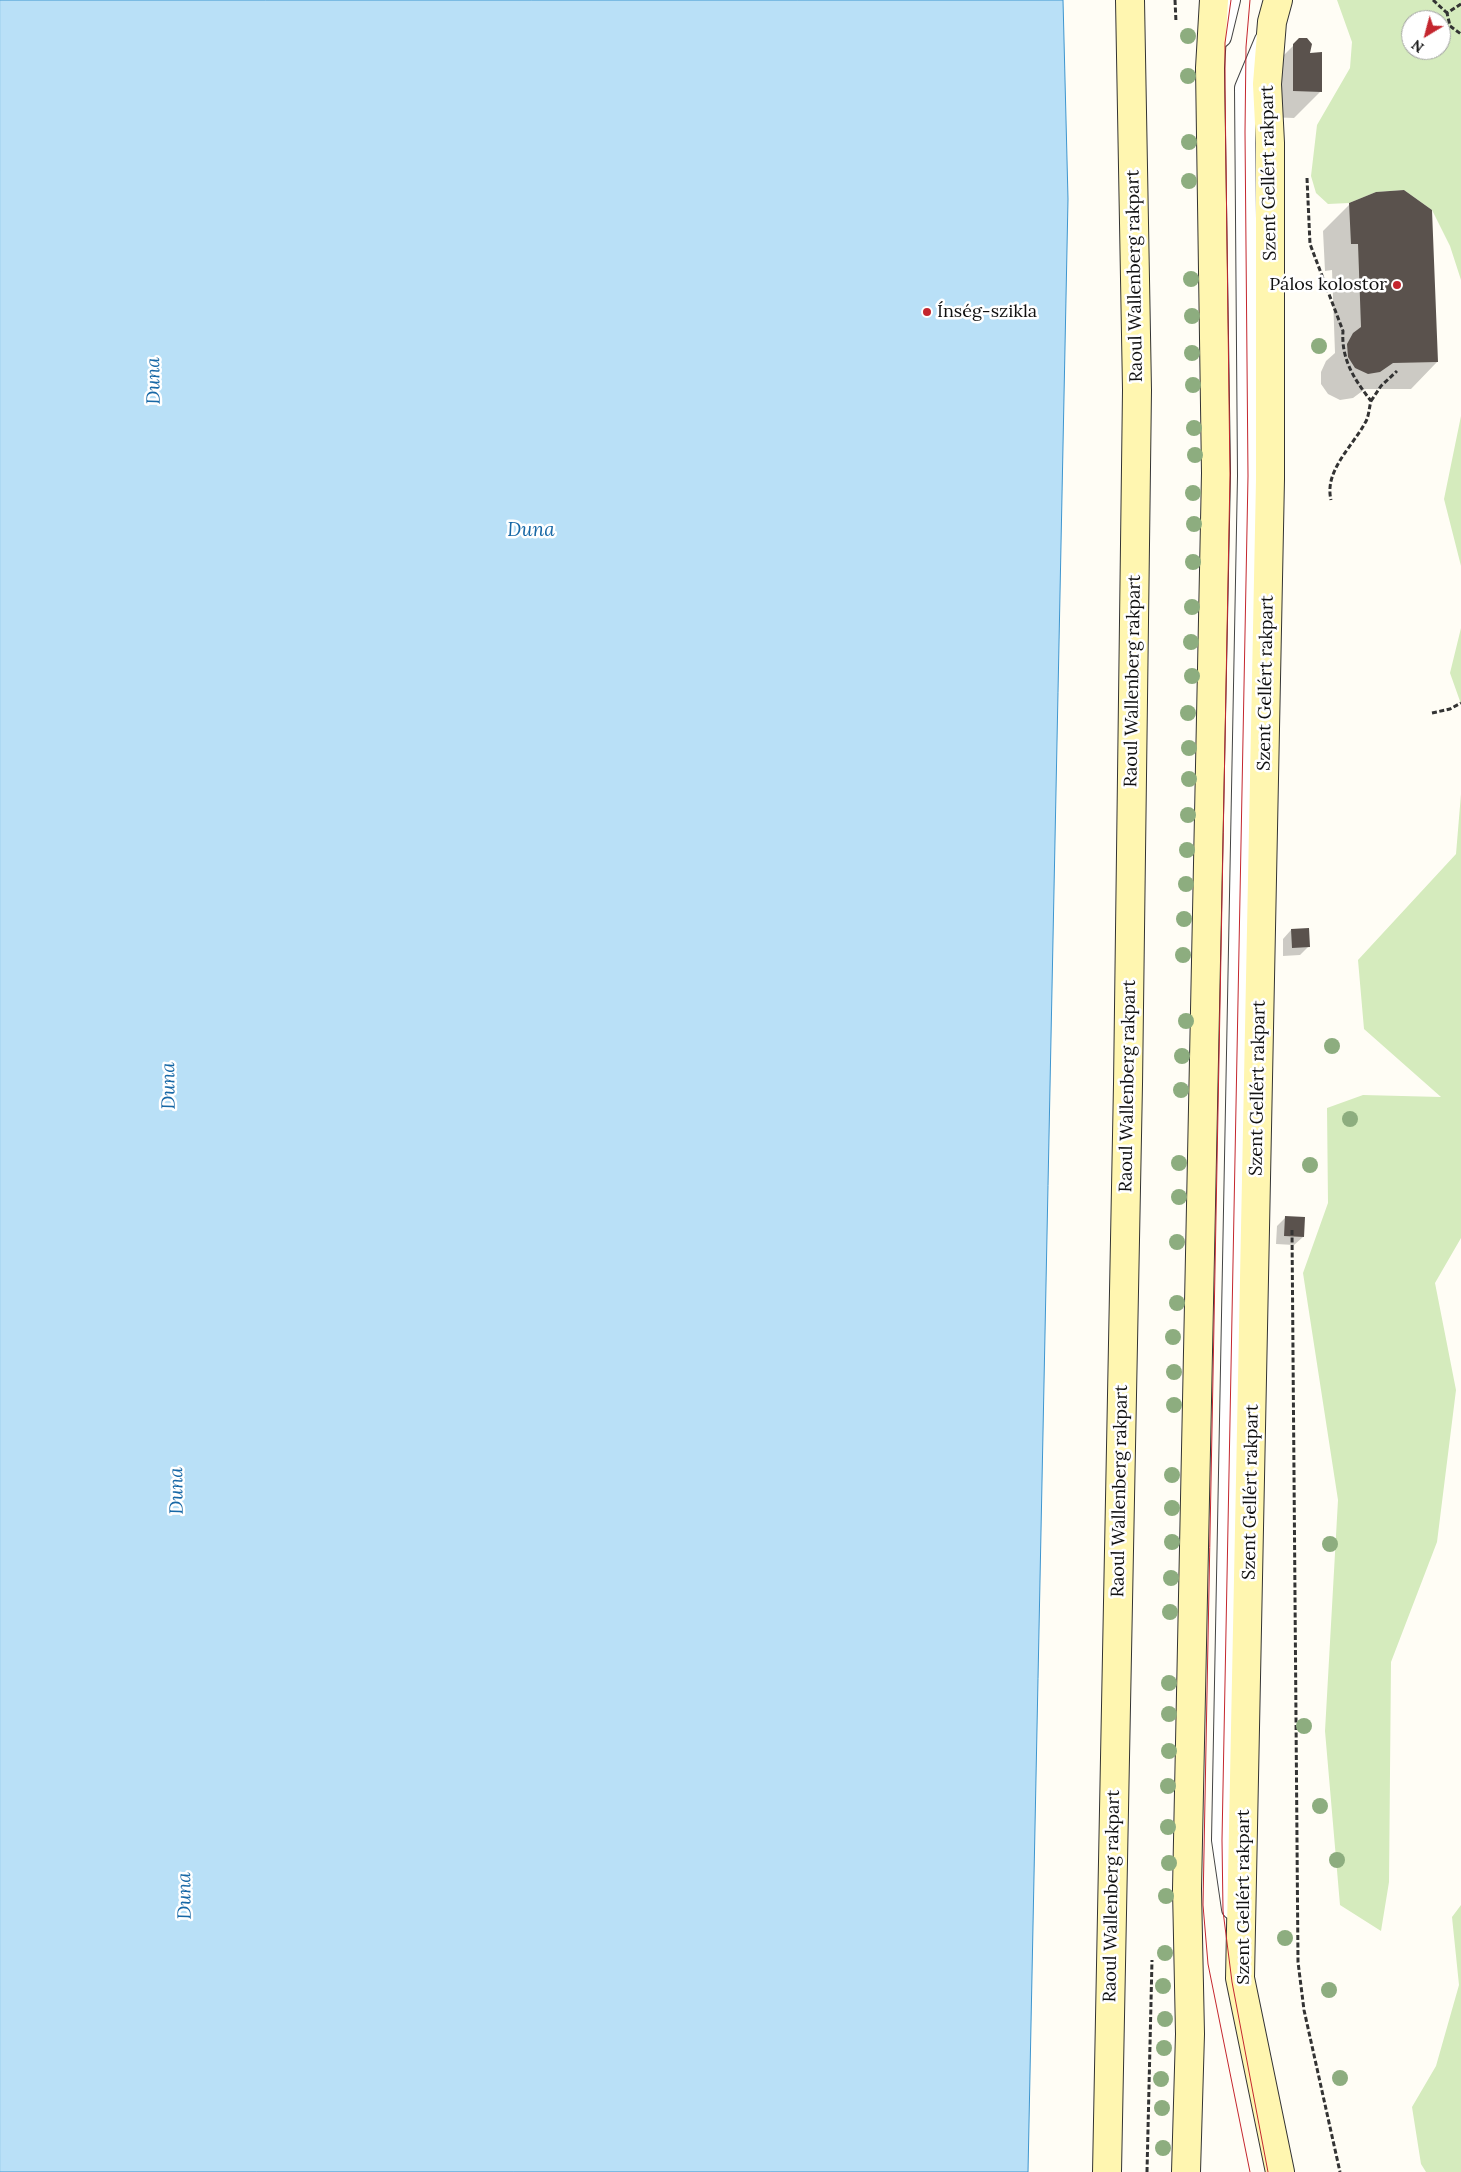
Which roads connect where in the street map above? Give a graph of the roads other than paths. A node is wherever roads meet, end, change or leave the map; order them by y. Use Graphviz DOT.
graph roads {
  1 [pos="1130,0"];
  2 [pos="1214,0"];
  3 [pos="1230,0"];
  4 [pos="1275,11"];
  5 [pos="1210,87"];
  6 [pos="1107,2172"];
  7 [pos="1186,2172"];
  8 [pos="1280,2172"];
  1 -- 6 [label="main road, Raoul Wallenberg rakpart"];
  2 -- 5 [label="main road"];
  3 -- 5 [label="lane"];
  4 -- 8 [label="main road, Szent Gellért rakpart"];
  5 -- 7 [label="main road"];
}
